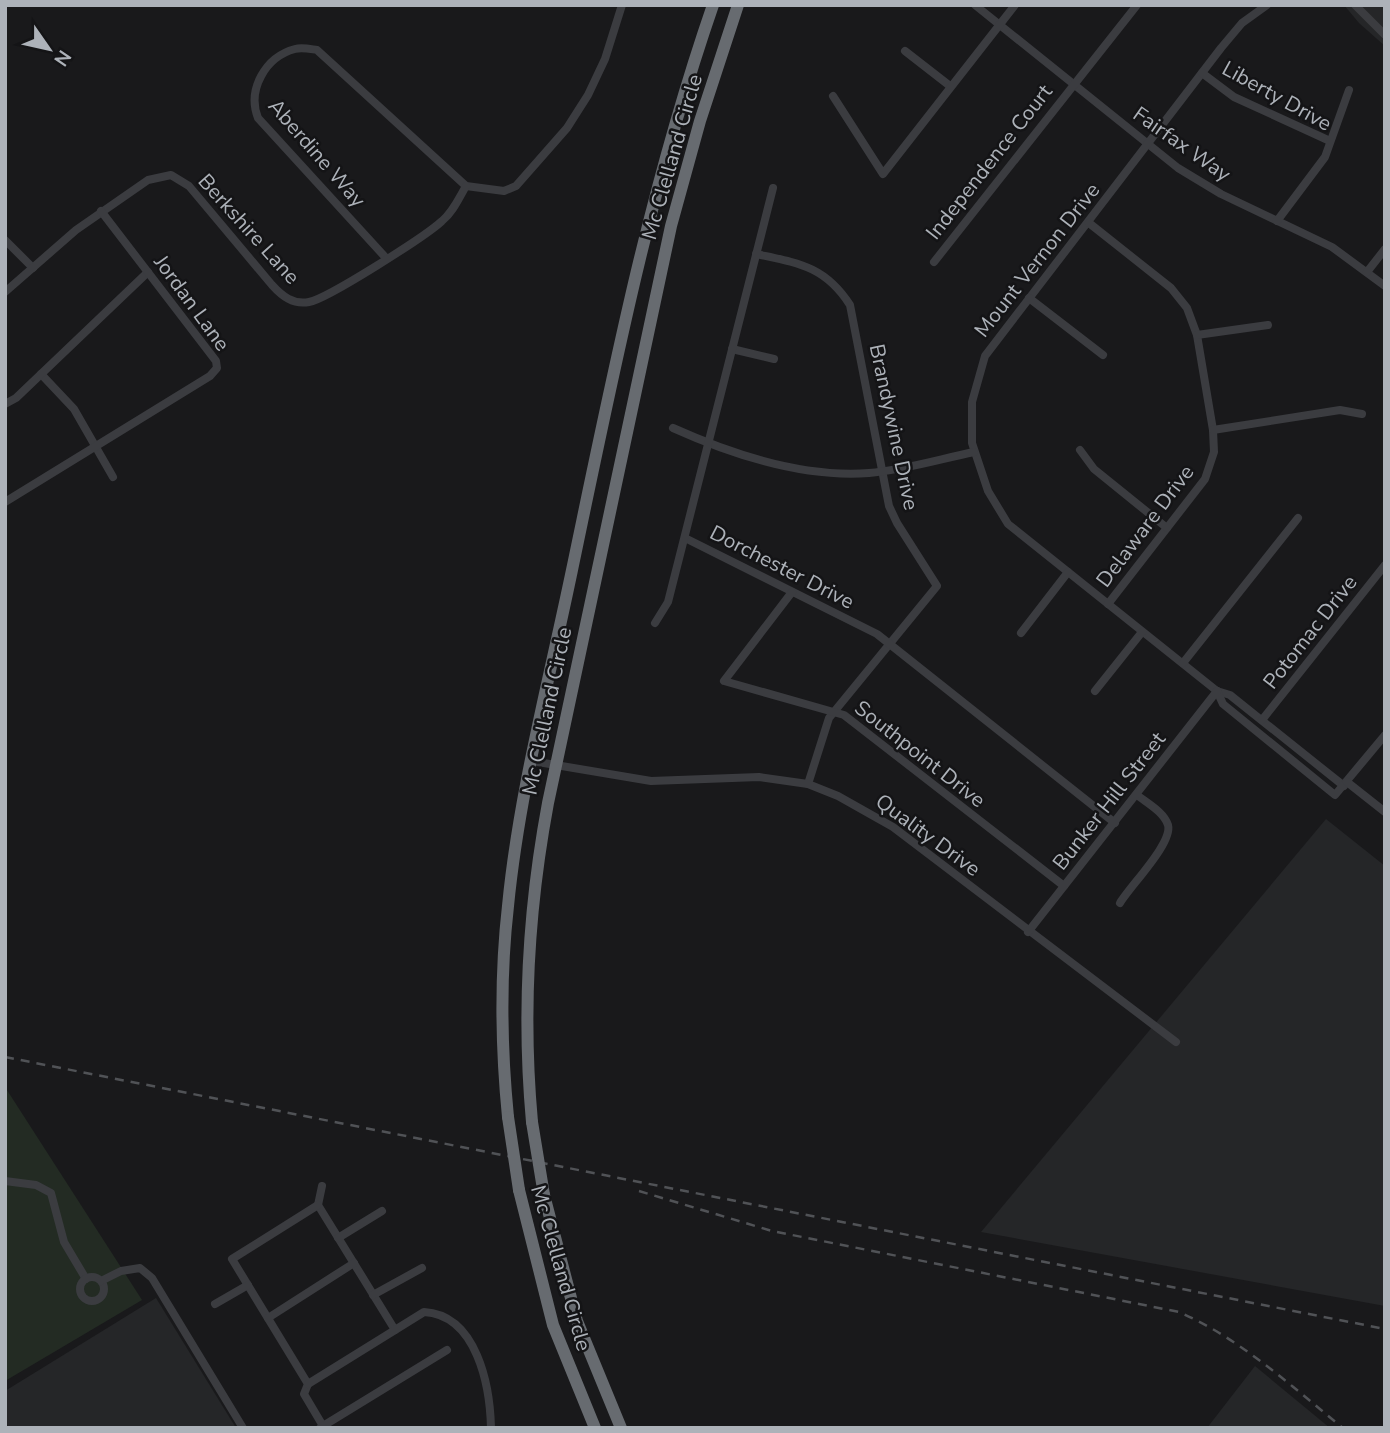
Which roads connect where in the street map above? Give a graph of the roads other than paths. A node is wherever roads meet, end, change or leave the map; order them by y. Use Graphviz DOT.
graph roads {
  1 [pos="622,5"];
  2 [pos="713,5"];
  3 [pos="738,5"];
  4 [pos="975,5"];
  5 [pos="1015,5"];
  6 [pos="1137,5"];
  7 [pos="1267,5"];
  8 [pos="1355,5"];
  9 [pos="998,26"];
  10 [pos="1385,36"];
  11 [pos="905,51"];
  12 [pos="1202,73"];
  13 [pos="1072,84"];
  14 [pos="950,86"];
  15 [pos="1349,90"];
  16 [pos="833,96"];
  17 [pos="1330,141"];
  18 [pos="1149,146"];
  19 [pos="466,186"];
  20 [pos="773,188"];
  21 [pos="101,211"];
  22 [pos="1277,220"];
  23 [pos="1089,223"];
  24 [pos="5,240"];
  25 [pos="1385,249"];
  26 [pos="756,254"];
  27 [pos="386,258"];
  28 [pos="934,262"];
  29 [pos="33,268"];
  30 [pos="148,272"];
  31 [pos="1367,272"];
  32 [pos="1385,286"];
  33 [pos="5,292"];
  34 [pos="1029,298"];
  35 [pos="1268,325"];
  36 [pos="1197,335"];
  37 [pos="732,349"];
  38 [pos="1103,355"];
  39 [pos="774,359"];
  40 [pos="41,373"];
  41 [pos="5,404"];
  42 [pos="1362,414"];
  43 [pos="673,428"];
  44 [pos="1213,430"];
  45 [pos="708,444"];
  46 [pos="95,446"];
  47 [pos="1080,450"];
  48 [pos="974,452"];
  49 [pos="883,471"];
  50 [pos="113,477"];
  51 [pos="5,502"];
  52 [pos="1298,518"];
  53 [pos="1167,528"];
  54 [pos="685,538"];
  55 [pos="1385,565"];
  56 [pos="1068,572"];
  57 [pos="792,592"];
  58 [pos="1108,604"];
  59 [pos="655,623"];
  60 [pos="1142,632"];
  61 [pos="1021,633"];
  62 [pos="888,643"];
  63 [pos="1182,663"];
  64 [pos="1094,691"];
  65 [pos="1217,691"];
  66 [pos="835,711"];
  67 [pos="1262,720"];
  68 [pos="1385,735"];
  69 [pos="532,761"];
  70 [pos="555,766"];
  71 [pos="808,784"];
  72 [pos="1346,784"];
  73 [pos="1137,795"];
  74 [pos="1385,812"];
  75 [pos="1115,823"];
  76 [pos="1064,886"];
  77 [pos="1120,903"];
  78 [pos="1028,932"];
  79 [pos="1176,1042"];
  80 [pos="5,1181"];
  81 [pos="322,1186"];
  82 [pos="318,1205"];
  83 [pos="382,1211"];
  84 [pos="338,1238"];
  85 [pos="354,1263"];
  86 [pos="422,1268"];
  87 [pos="86,1279"];
  88 [pos="101,1282"];
  89 [pos="248,1285"];
  90 [pos="373,1295"];
  91 [pos="215,1304"];
  92 [pos="268,1318"];
  93 [pos="395,1330"];
  94 [pos="447,1350"];
  95 [pos="308,1384"];
  96 [pos="321,1427"];
  97 [pos="243,1428"];
  98 [pos="491,1428"];
  99 [pos="595,1428"];
  100 [pos="621,1428"];
  1 -- 19 [label="street"];
  2 -- 69 [label="highway, Mc Clelland Circle"];
  3 -- 70 [label="highway, Mc Clelland Circle"];
  4 -- 9 [label="street, Fairfax Way"];
  5 -- 9 [label="street"];
  6 -- 13 [label="street, Independence Court"];
  7 -- 12 [label="street, Mount Vernon Drive"];
  8 -- 10 [label="street"];
  9 -- 13 [label="street, Fairfax Way"];
  9 -- 14 [label="street"];
  11 -- 14 [label="street"];
  12 -- 17 [label="street, Liberty Drive"];
  12 -- 18 [label="street, Mount Vernon Drive"];
  13 -- 18 [label="street, Fairfax Way"];
  13 -- 28 [label="street, Independence Court"];
  14 -- 16 [label="street"];
  15 -- 17 [label="street"];
  17 -- 22 [label="street, Liberty Drive"];
  18 -- 22 [label="street, Fairfax Way"];
  18 -- 23 [label="street, Mount Vernon Drive"];
  19 -- 27 [label="street, Berkshire Lane"];
  19 -- 27 [label="street, Aberdine Way"];
  20 -- 26 [label="street, Dorchester Drive"];
  21 -- 27 [label="street, Berkshire Lane"];
  21 -- 29 [label="street, Berkshire Lane"];
  21 -- 30 [label="street, Jordan Lane"];
  22 -- 31 [label="street, Fairfax Way"];
  23 -- 34 [label="street, Mount Vernon Drive"];
  23 -- 36 [label="street, Delaware Drive"];
  24 -- 29 [label="street"];
  25 -- 31 [label="street"];
  26 -- 37 [label="street, Dorchester Drive"];
  26 -- 49 [label="street, Brandywine Drive"];
  29 -- 33 [label="street, Berkshire Lane"];
  30 -- 40 [label="street"];
  30 -- 46 [label="street, Jordan Lane"];
  31 -- 32 [label="street, Fairfax Way"];
  34 -- 38 [label="street"];
  34 -- 48 [label="street, Mount Vernon Drive"];
  35 -- 36 [label="street"];
  36 -- 44 [label="street, Delaware Drive"];
  37 -- 39 [label="street"];
  37 -- 45 [label="street, Dorchester Drive"];
  40 -- 41 [label="street"];
  40 -- 46 [label="street"];
  42 -- 44 [label="street"];
  43 -- 45 [label="street"];
  44 -- 53 [label="street, Delaware Drive"];
  45 -- 49 [label="street"];
  45 -- 54 [label="street, Dorchester Drive"];
  46 -- 50 [label="street"];
  46 -- 51 [label="street"];
  47 -- 53 [label="street"];
  48 -- 49 [label="street"];
  48 -- 56 [label="street, Mount Vernon Drive"];
  49 -- 62 [label="street, Brandywine Drive"];
  52 -- 63 [label="street"];
  53 -- 58 [label="street, Delaware Drive"];
  54 -- 57 [label="street, Dorchester Drive"];
  54 -- 59 [label="street"];
  55 -- 67 [label="street, Potomac Drive"];
  56 -- 58 [label="street, Mount Vernon Drive"];
  56 -- 61 [label="street"];
  57 -- 62 [label="street, Dorchester Drive"];
  57 -- 66 [label="street, Southpoint Drive"];
  58 -- 60 [label="street, Mount Vernon Drive"];
  60 -- 63 [label="street, Mount Vernon Drive"];
  60 -- 64 [label="street"];
  62 -- 66 [label="street, Brandywine Drive"];
  62 -- 75 [label="street, Dorchester Drive"];
  63 -- 65 [label="street, Mount Vernon Drive"];
  65 -- 67 [label="street, Mount Vernon Drive"];
  65 -- 72 [label="street, Mount Vernon Drive"];
  65 -- 73 [label="street, Bunker Hill Street"];
  66 -- 71 [label="street, Brandywine Drive"];
  66 -- 76 [label="street, Southpoint Drive"];
  67 -- 72 [label="street, Mount Vernon Drive"];
  68 -- 72 [label="street"];
  69 -- 70 [label="street, Quality Drive"];
  69 -- 99 [label="highway, Mc Clelland Circle, bridge"];
  70 -- 71 [label="street, Quality Drive"];
  70 -- 100 [label="highway, Mc Clelland Circle, bridge"];
  71 -- 78 [label="street, Quality Drive"];
  72 -- 74 [label="street, Mount Vernon Drive"];
  73 -- 75 [label="street, Bunker Hill Street"];
  73 -- 77 [label="street"];
  75 -- 76 [label="street, Bunker Hill Street"];
  76 -- 78 [label="street, Bunker Hill Street"];
  78 -- 79 [label="street, Quality Drive"];
  80 -- 87 [label="street"];
  81 -- 82 [label="street"];
  82 -- 84 [label="street"];
  82 -- 89 [label="street"];
  83 -- 84 [label="street"];
  84 -- 85 [label="street"];
  85 -- 90 [label="street"];
  85 -- 92 [label="street"];
  86 -- 90 [label="street"];
  87 -- 88 [label="street"];
  87 -- 88 [label="street"];
  88 -- 97 [label="street"];
  89 -- 91 [label="street"];
  89 -- 92 [label="street"];
  90 -- 93 [label="street"];
  92 -- 95 [label="street"];
  93 -- 95 [label="street"];
  93 -- 98 [label="street"];
  94 -- 96 [label="street"];
  95 -- 96 [label="street"];
}
